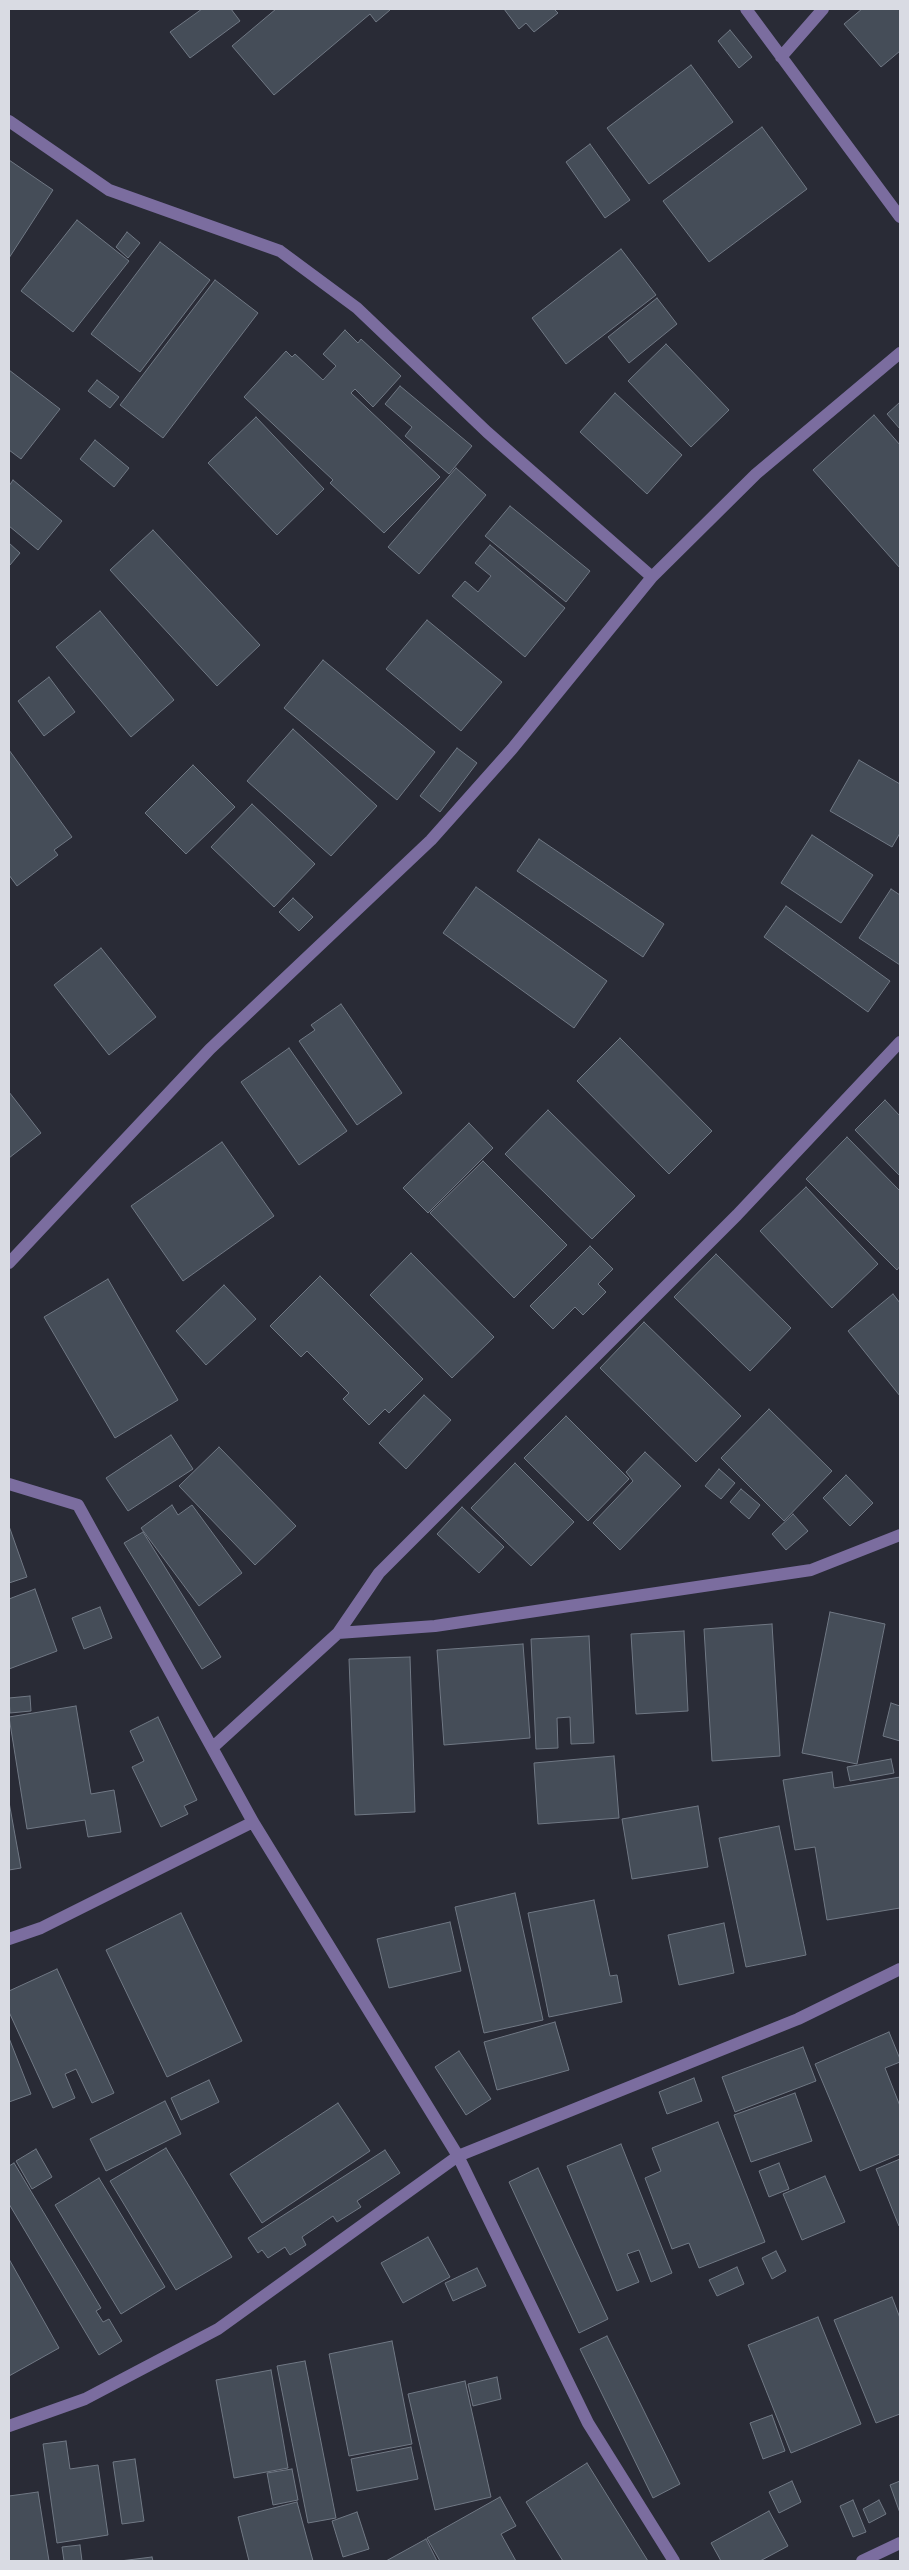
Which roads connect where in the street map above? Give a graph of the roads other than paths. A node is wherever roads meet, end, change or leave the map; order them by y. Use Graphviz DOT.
graph roads {
  1 [pos="746,9"];
  2 [pos="823,9"];
  3 [pos="781,57"];
  4 [pos="9,122"];
  5 [pos="900,217"];
  6 [pos="900,353"];
  7 [pos="652,577"];
  8 [pos="900,1042"];
  9 [pos="9,1264"];
  10 [pos="9,1484"];
  11 [pos="900,1535"];
  12 [pos="338,1633"];
  13 [pos="212,1748"];
  14 [pos="253,1822"];
  15 [pos="9,1939"];
  16 [pos="900,1969"];
  17 [pos="458,2156"];
  18 [pos="9,2426"];
  19 [pos="900,2543"];
  20 [pos="674,2561"];
  21 [pos="862,2561"];
  1 -- 3 [label="street"];
  2 -- 3 [label="street"];
  3 -- 5 [label="street"];
  4 -- 7 [label="street"];
  6 -- 7 [label="street"];
  7 -- 9 [label="street"];
  8 -- 12 [label="street"];
  10 -- 13 [label="street"];
  11 -- 12 [label="street"];
  12 -- 13 [label="street"];
  13 -- 14 [label="street"];
  14 -- 15 [label="street"];
  14 -- 17 [label="street"];
  16 -- 17 [label="street"];
  17 -- 18 [label="street"];
  17 -- 20 [label="street"];
  19 -- 21 [label="street"];
}
